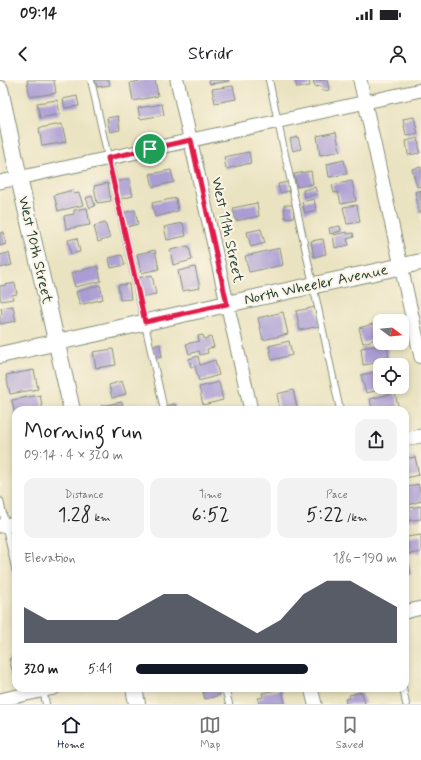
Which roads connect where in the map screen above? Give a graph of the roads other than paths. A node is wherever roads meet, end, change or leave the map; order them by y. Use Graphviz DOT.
graph roads {
  1 [pos="91,80"];
  2 [pos="177,80"];
  3 [pos="269,80"];
  4 [pos="360,80"];
  5 [pos="0,89"];
  6 [pos="421,90"];
  7 [pos="365,102"];
  8 [pos="278,121"];
  9 [pos="191,140"];
  10 [pos="108,158"];
  11 [pos="19,178"];
  12 [pos="0,182"];
  13 [pos="421,262"];
  14 [pos="401,267"];
  15 [pos="313,285"];
  16 [pos="227,304"];
  17 [pos="145,322"];
  18 [pos="56,342"];
  19 [pos="0,355"];
  20 [pos="421,357"];
  21 [pos="71,406"];
  22 [pos="163,406"];
  23 [pos="250,406"];
  24 [pos="339,406"];
  25 [pos="421,436"];
  26 [pos="409,438"];
  27 [pos="0,501"];
  28 [pos="7,525"];
  29 [pos="12,551"];
  30 [pos="421,608"];
  31 [pos="409,611"];
  32 [pos="34,692"];
  33 [pos="47,692"];
  34 [pos="135,692"];
  35 [pos="226,692"];
  36 [pos="312,692"];
  37 [pos="404,692"];
  38 [pos="0,700"];
  39 [pos="46,704"];
  40 [pos="137,704"];
  41 [pos="229,704"];
  42 [pos="315,704"];
  43 [pos="406,704"];
  1 -- 10 [label="lane"];
  2 -- 9 [label="street, West 11th Street"];
  3 -- 8 [label="lane"];
  4 -- 7 [label="street"];
  5 -- 11 [label="street, West 10th Street"];
  6 -- 7 [label="street"];
  7 -- 8 [label="street"];
  7 -- 14 [label="street"];
  8 -- 9 [label="street"];
  8 -- 15 [label="lane"];
  9 -- 10 [label="street"];
  9 -- 16 [label="street, West 11th Street"];
  10 -- 11 [label="street"];
  10 -- 17 [label="lane"];
  11 -- 12 [label="street"];
  11 -- 18 [label="street, West 10th Street"];
  13 -- 14 [label="street, North Wheeler Avenue"];
  14 -- 15 [label="street, North Wheeler Avenue"];
  14 -- 20 [label="street"];
  15 -- 16 [label="street, North Wheeler Avenue"];
  15 -- 24 [label="lane"];
  16 -- 17 [label="street, North Wheeler Avenue"];
  16 -- 23 [label="street, West 11th Street"];
  17 -- 18 [label="street, North Wheeler Avenue"];
  17 -- 22 [label="lane"];
  18 -- 19 [label="street, North Wheeler Avenue"];
  18 -- 21 [label="street, West 10th Street"];
  25 -- 26 [label="street"];
  27 -- 28 [label="lane"];
  28 -- 29 [label="lane"];
  30 -- 31 [label="street"];
  32 -- 38 [label="street"];
  33 -- 39 [label="lane"];
  34 -- 40 [label="street"];
  35 -- 41 [label="lane"];
  36 -- 42 [label="street"];
  37 -- 43 [label="lane"];
}
